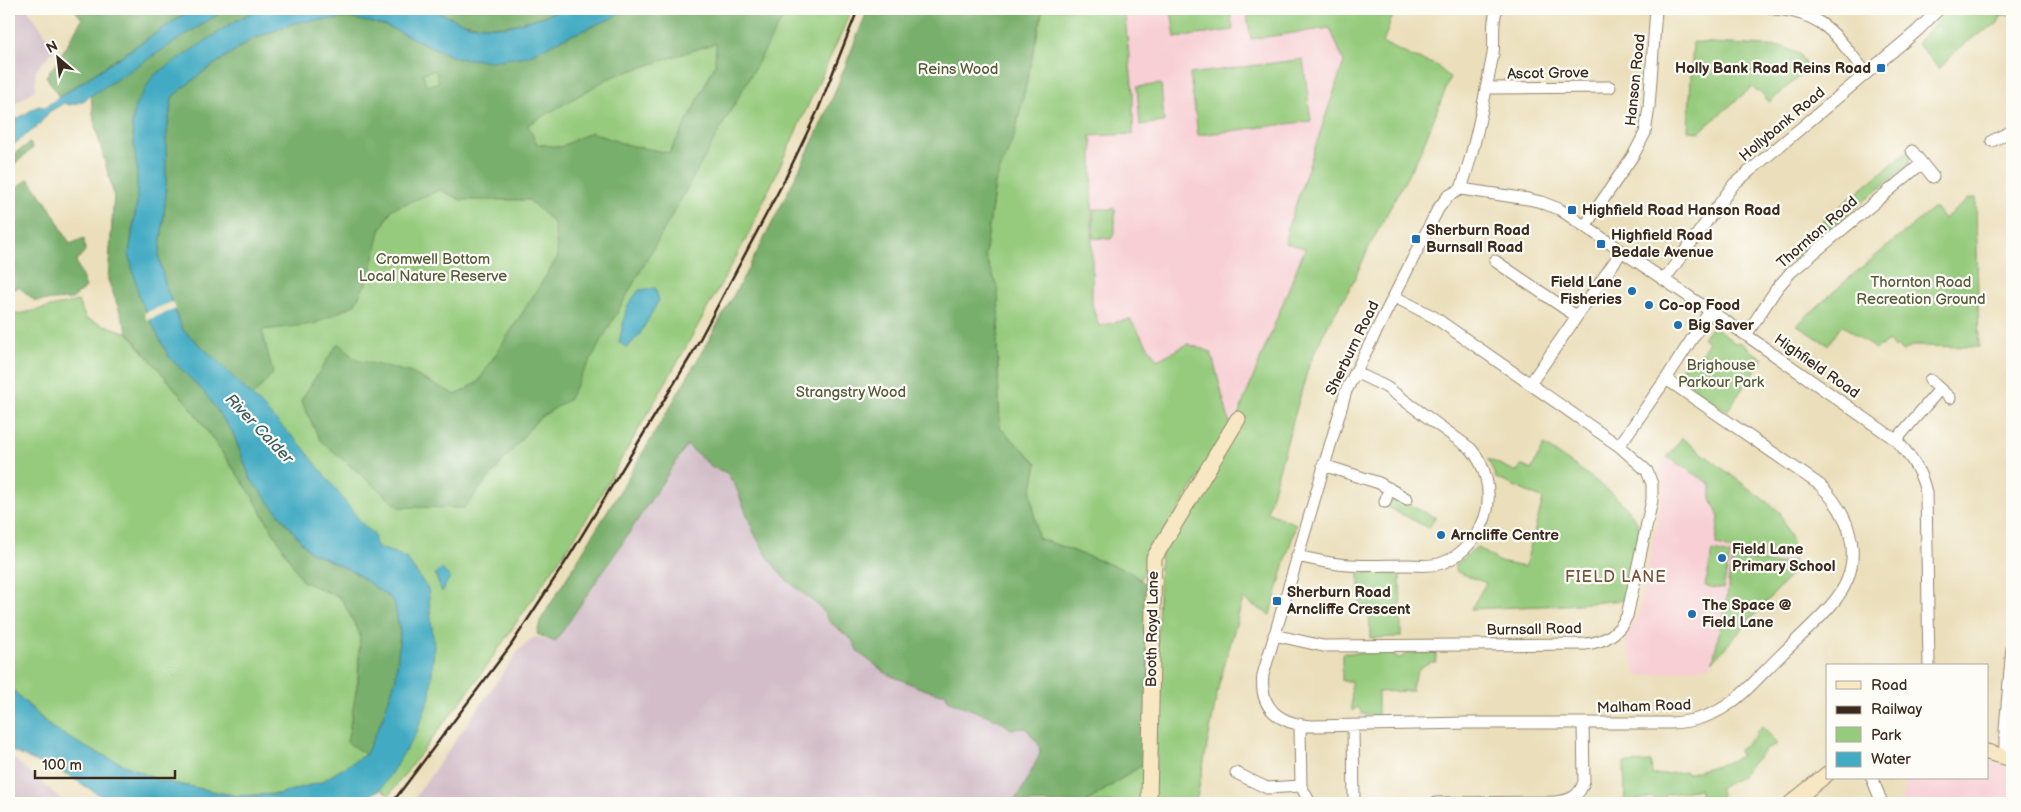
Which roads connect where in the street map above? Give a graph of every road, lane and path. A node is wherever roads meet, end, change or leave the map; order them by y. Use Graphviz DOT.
graph roads {
  1 [pos="1497,9"];
  2 [pos="1656,9"];
  3 [pos="1773,9"];
  4 [pos="1939,9"];
  5 [pos="1995,9"];
  6 [pos="2002,9"];
  7 [pos="1866,73"];
  8 [pos="1610,87"];
  9 [pos="1486,88"];
  10 [pos="2012,131"];
  11 [pos="1992,141"];
  12 [pos="1912,151"];
  13 [pos="1921,164"];
  14 [pos="1933,177"];
  15 [pos="1461,189"];
  16 [pos="1585,226"];
  17 [pos="1622,251"];
  18 [pos="1495,260"];
  19 [pos="1664,280"];
  20 [pos="1393,296"];
  21 [pos="1710,311"];
  22 [pos="1576,316"];
  23 [pos="1746,336"];
  24 [pos="1355,372"];
  25 [pos="1666,379"];
  26 [pos="1930,380"];
  27 [pos="1530,384"];
  28 [pos="1940,389"];
  29 [pos="1950,398"];
  30 [pos="1238,419"];
  31 [pos="1896,440"];
  32 [pos="1619,446"];
  33 [pos="1323,465"];
  34 [pos="1388,488"];
  35 [pos="1407,499"];
  36 [pos="1385,502"];
  37 [pos="1297,556"];
  38 [pos="1274,635"];
  39 [pos="2012,647"];
  40 [pos="1929,664"];
  41 [pos="1583,723"];
  42 [pos="1353,725"];
  43 [pos="1300,726"];
  44 [pos="1988,752"];
  45 [pos="2009,758"];
  46 [pos="1236,773"];
  47 [pos="1826,775"];
  48 [pos="1873,780"];
  49 [pos="1301,786"];
  50 [pos="1149,803"];
  51 [pos="1310,803"];
  52 [pos="1354,803"];
  53 [pos="1436,803"];
  54 [pos="1791,803"];
  55 [pos="1882,803"];
  1 -- 9 [label="street"];
  2 -- 16 [label="street, Hanson Road"];
  3 -- 7 [label="street"];
  4 -- 7 [label="street, Hollybank Road"];
  5 -- 6 [label="street"];
  7 -- 19 [label="street, Hollybank Road"];
  8 -- 9 [label="street, Ascot Grove"];
  9 -- 15 [label="street"];
  10 -- 11 [label="street"];
  12 -- 13 [label="street"];
  13 -- 14 [label="street"];
  13 -- 23 [label="street, Thornton Road"];
  15 -- 16 [label="street, Highfield Road"];
  15 -- 20 [label="street, Sherburn Road"];
  16 -- 17 [label="street, Highfield Road"];
  17 -- 19 [label="street, Highfield Road"];
  17 -- 22 [label="street"];
  18 -- 22 [label="street"];
  19 -- 21 [label="street, Highfield Road"];
  20 -- 24 [label="street, Sherburn Road"];
  20 -- 27 [label="street, Burnsall Road"];
  21 -- 23 [label="street, Highfield Road"];
  21 -- 25 [label="street"];
  22 -- 27 [label="street"];
  23 -- 31 [label="street, Highfield Road"];
  24 -- 33 [label="street, Sherburn Road"];
  24 -- 37 [label="street"];
  25 -- 32 [label="street"];
  25 -- 41 [label="street, Malham Road"];
  26 -- 28 [label="street"];
  27 -- 32 [label="street, Burnsall Road"];
  28 -- 29 [label="street"];
  28 -- 31 [label="street"];
  30 -- 50 [label="street, Booth Royd Lane"];
  31 -- 40 [label="street, Highfield Road"];
  32 -- 38 [label="street, Burnsall Road"];
  33 -- 34 [label="street"];
  33 -- 37 [label="street, Sherburn Road"];
  34 -- 35 [label="street"];
  34 -- 36 [label="street"];
  37 -- 38 [label="street, Sherburn Road"];
  38 -- 43 [label="street, Sherburn Road"];
  39 -- 45 [label="street"];
  41 -- 42 [label="street, Malham Road"];
  41 -- 53 [label="street"];
  42 -- 43 [label="street, Malham Road"];
  42 -- 52 [label="street"];
  43 -- 49 [label="street"];
  44 -- 45 [label="street"];
  46 -- 49 [label="street"];
  47 -- 54 [label="street"];
  48 -- 55 [label="street"];
  49 -- 51 [label="street"];
}
